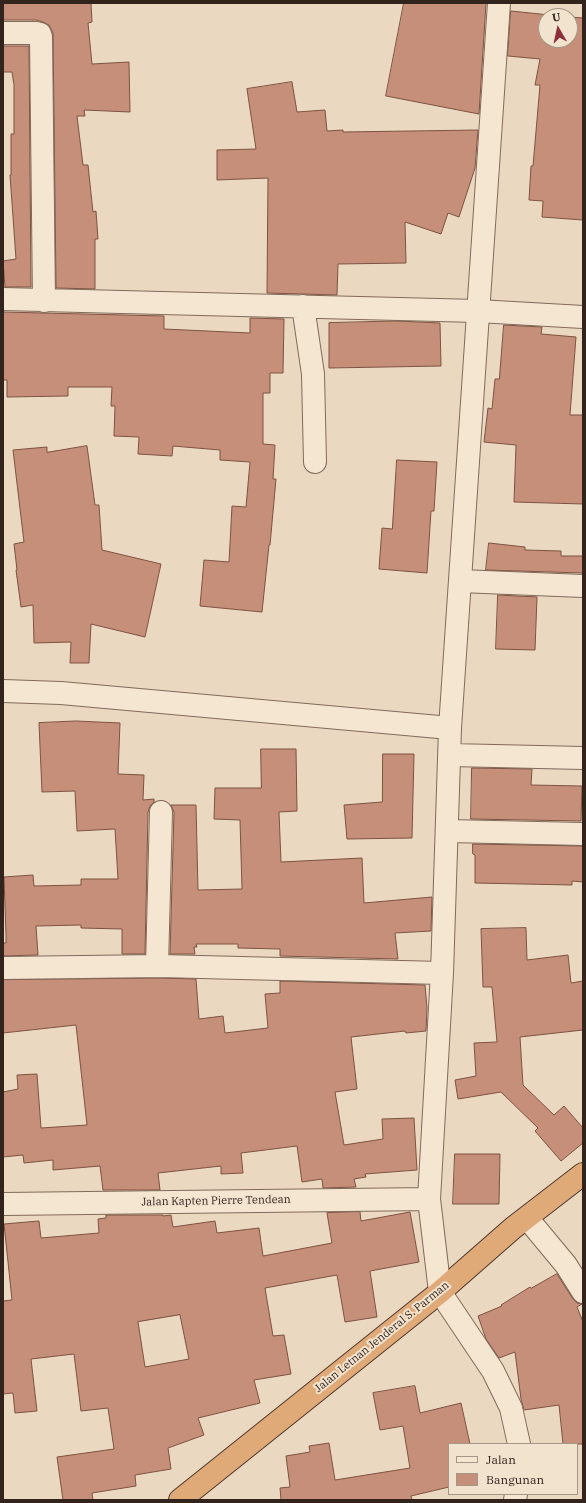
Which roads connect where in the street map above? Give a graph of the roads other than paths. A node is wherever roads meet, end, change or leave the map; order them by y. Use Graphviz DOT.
graph roads {
  1 [pos="499,3"];
  2 [pos="3,33"];
  3 [pos="3,299"];
  4 [pos="44,301"];
  5 [pos="303,306"];
  6 [pos="478,311"];
  7 [pos="583,317"];
  8 [pos="315,462"];
  9 [pos="460,581"];
  10 [pos="583,586"];
  11 [pos="3,691"];
  12 [pos="450,728"];
  13 [pos="450,756"];
  14 [pos="583,758"];
  15 [pos="161,812"];
  16 [pos="448,831"];
  17 [pos="583,834"];
  18 [pos="157,966"];
  19 [pos="3,968"];
  20 [pos="442,973"];
  21 [pos="583,1174"];
  22 [pos="429,1199"];
  23 [pos="3,1204"];
  24 [pos="527,1218"];
  25 [pos="440,1292"];
  26 [pos="583,1292"];
  27 [pos="519,1443"];
  28 [pos="180,1500"];
  1 -- 6 [label="street"];
  2 -- 4 [label="street"];
  3 -- 4 [label="street"];
  4 -- 5 [label="street"];
  5 -- 6 [label="street"];
  5 -- 8 [label="street"];
  6 -- 7 [label="street"];
  6 -- 9 [label="street"];
  9 -- 10 [label="street"];
  9 -- 12 [label="street"];
  11 -- 12 [label="street"];
  12 -- 13 [label="street"];
  13 -- 14 [label="street"];
  13 -- 16 [label="street"];
  15 -- 18 [label="street"];
  16 -- 17 [label="street"];
  16 -- 20 [label="street"];
  18 -- 19 [label="street"];
  18 -- 20 [label="street"];
  20 -- 22 [label="street"];
  21 -- 24 [label="highway, Jalan Letnan Jenderal S. Parman"];
  22 -- 23 [label="street, Jalan Kapten Pierre Tendean"];
  22 -- 25 [label="street"];
  24 -- 25 [label="highway, Jalan Letnan Jenderal S. Parman"];
  24 -- 26 [label="street"];
  25 -- 27 [label="street"];
  25 -- 28 [label="highway, Jalan Letnan Jenderal S. Parman"];
}
